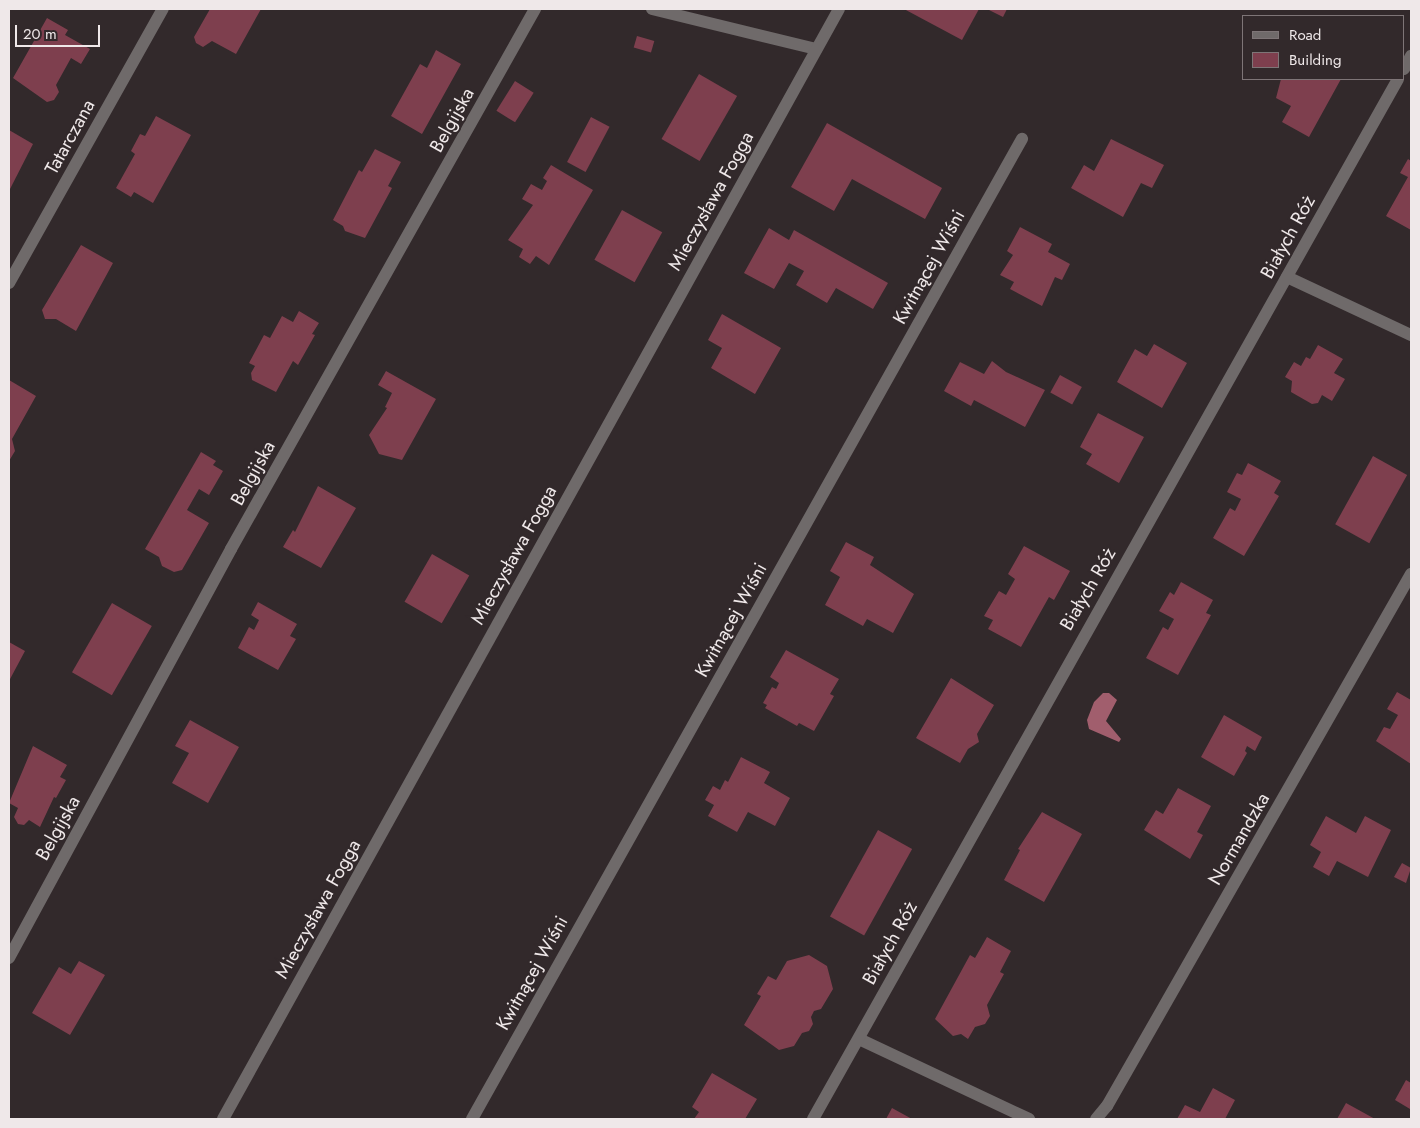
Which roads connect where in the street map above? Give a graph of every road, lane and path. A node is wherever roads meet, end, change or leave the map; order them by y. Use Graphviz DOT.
graph roads {
  1 [pos="163,9"];
  2 [pos="535,9"];
  3 [pos="652,9"];
  4 [pos="839,9"];
  5 [pos="816,49"];
  6 [pos="1411,56"];
  7 [pos="1405,67"];
  8 [pos="1397,80"];
  9 [pos="1022,139"];
  10 [pos="1287,277"];
  11 [pos="9,283"];
  12 [pos="1411,335"];
  13 [pos="1411,574"];
  14 [pos="9,958"];
  15 [pos="859,1039"];
  16 [pos="223,1119"];
  17 [pos="472,1119"];
  18 [pos="812,1119"];
  19 [pos="1029,1119"];
  20 [pos="1096,1119"];
  1 -- 11 [label="street, Tatarczana"];
  2 -- 14 [label="street, Belgijska"];
  3 -- 5 [label="street"];
  4 -- 5 [label="street, Mieczysława Fogga"];
  5 -- 16 [label="street, Mieczysława Fogga"];
  6 -- 7 [label="street"];
  8 -- 10 [label="street, Białych Róż"];
  9 -- 17 [label="street, Kwitnącej Wiśni"];
  10 -- 12 [label="street"];
  10 -- 15 [label="street, Białych Róż"];
  13 -- 20 [label="street, Normandzka"];
  15 -- 18 [label="street, Białych Róż"];
  15 -- 19 [label="street"];
}
